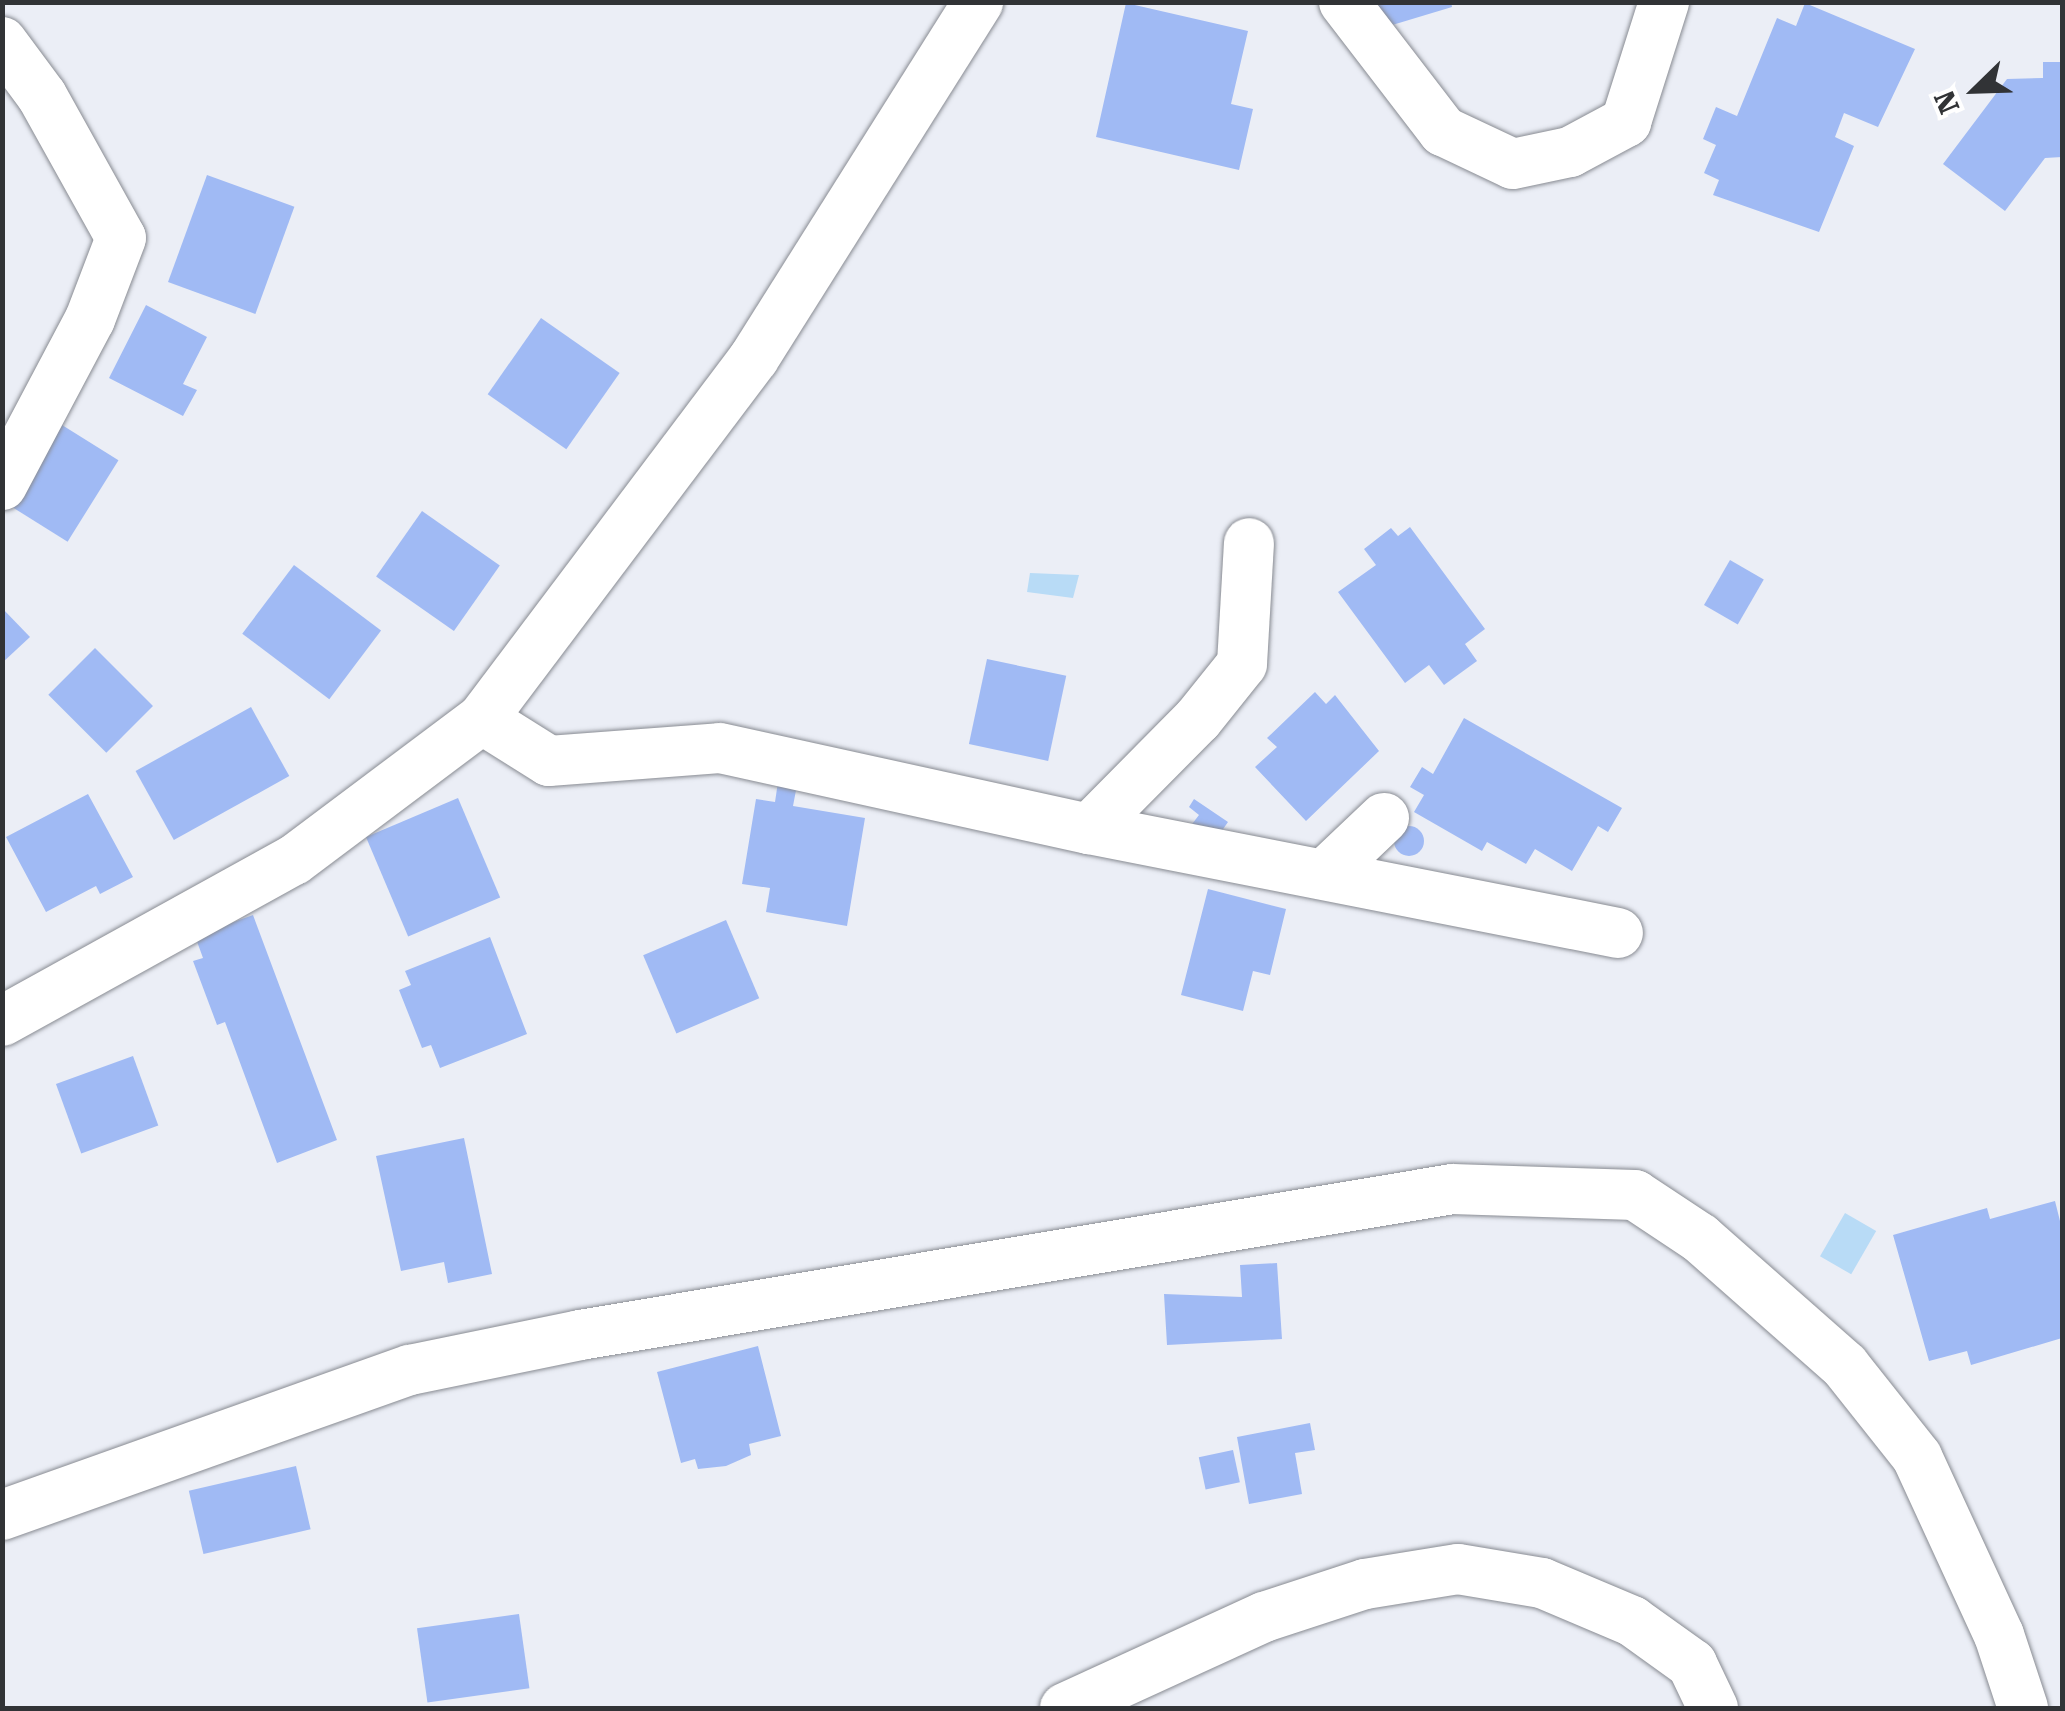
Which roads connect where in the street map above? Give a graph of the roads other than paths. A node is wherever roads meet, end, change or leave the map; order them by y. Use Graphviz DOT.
graph roads {
  1 [pos="978,2"];
  2 [pos="1344,2"];
  3 [pos="1664,2"];
  4 [pos="2,42"];
  5 [pos="2,485"];
  6 [pos="1248,543"];
  7 [pos="482,719"];
  8 [pos="1384,818"];
  9 [pos="1089,829"];
  10 [pos="1326,873"];
  11 [pos="1618,933"];
  12 [pos="8,1012"];
  13 [pos="2,1515"];
  14 [pos="1065,1708"];
  15 [pos="1714,1708"];
  16 [pos="2023,1708"];
  1 -- 7 [label="street"];
  2 -- 3 [label="street"];
  4 -- 5 [label="street"];
  6 -- 9 [label="street"];
  7 -- 9 [label="street"];
  7 -- 12 [label="street"];
  8 -- 10 [label="street"];
  9 -- 10 [label="street"];
  10 -- 11 [label="street"];
  13 -- 16 [label="street"];
  14 -- 15 [label="street"];
}
